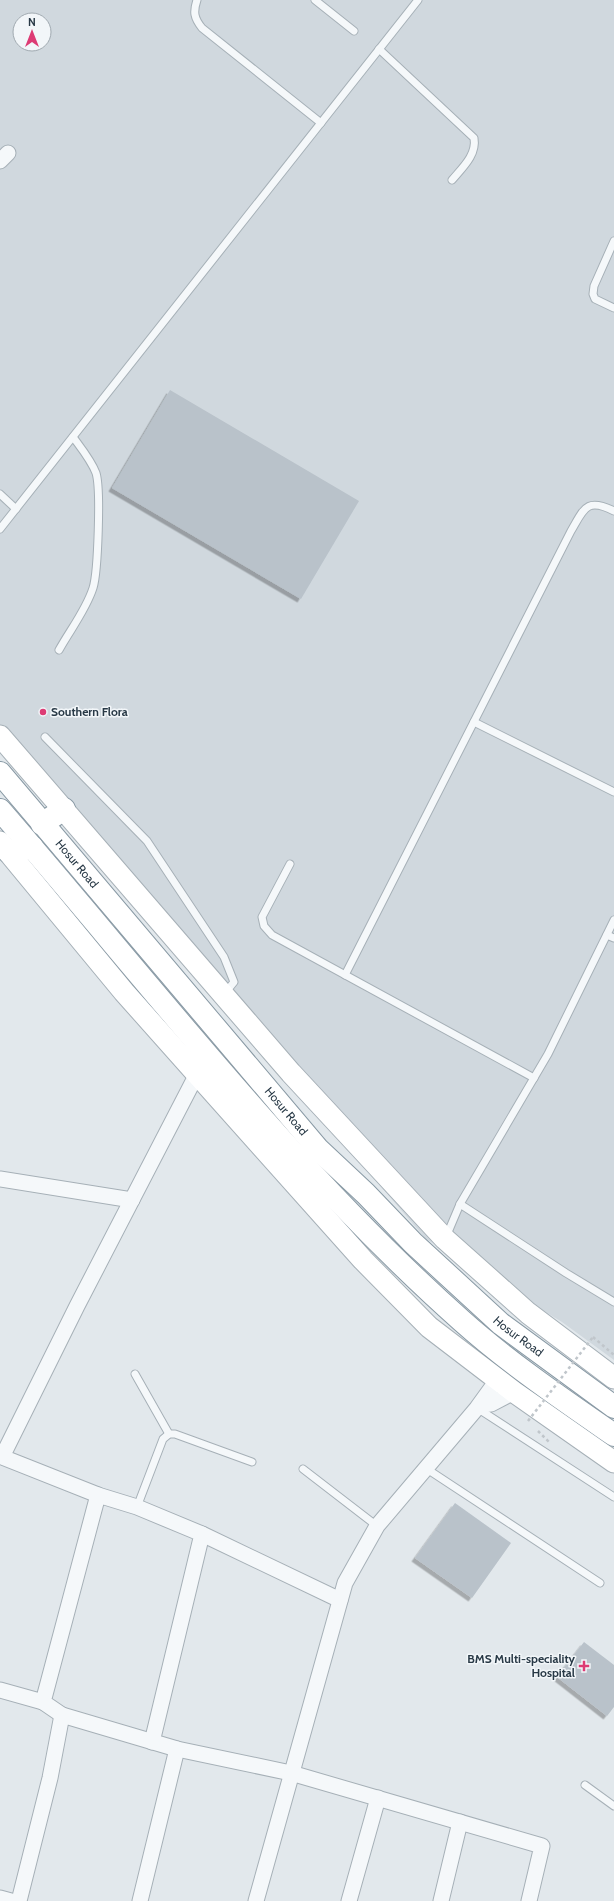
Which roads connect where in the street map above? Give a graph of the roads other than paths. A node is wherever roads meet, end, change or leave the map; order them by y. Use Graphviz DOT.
graph roads {
  1 [pos="198,0"];
  2 [pos="315,0"];
  3 [pos="418,0"];
  4 [pos="354,31"];
  5 [pos="379,49"];
  6 [pos="321,123"];
  7 [pos="452,180"];
  8 [pos="614,241"];
  9 [pos="614,308"];
  10 [pos="73,437"];
  11 [pos="0,494"];
  12 [pos="16,508"];
  13 [pos="614,511"];
  14 [pos="0,529"];
  15 [pos="59,650"];
  16 [pos="474,722"];
  17 [pos="0,736"];
  18 [pos="45,737"];
  19 [pos="0,773"];
  20 [pos="614,792"];
  21 [pos="64,809"];
  22 [pos="0,810"];
  23 [pos="42,824"];
  24 [pos="5,847"];
  25 [pos="32,847"];
  26 [pos="290,864"];
  27 [pos="614,920"];
  28 [pos="607,935"];
  29 [pos="614,938"];
  30 [pos="345,975"];
  31 [pos="224,996"];
  32 [pos="197,1074"];
  33 [pos="534,1078"];
  34 [pos="0,1179"];
  35 [pos="132,1200"];
  36 [pos="460,1204"];
  37 [pos="445,1239"];
  38 [pos="614,1302"];
  39 [pos="135,1374"];
  40 [pos="614,1378"];
  41 [pos="498,1379"];
  42 [pos="514,1392"];
  43 [pos="479,1406"];
  44 [pos="614,1407"];
  45 [pos="169,1434"];
  46 [pos="614,1435"];
  47 [pos="1,1457"];
  48 [pos="252,1462"];
  49 [pos="614,1462"];
  50 [pos="303,1469"];
  51 [pos="427,1469"];
  52 [pos="98,1495"];
  53 [pos="614,1496"];
  54 [pos="137,1507"];
  55 [pos="377,1526"];
  56 [pos="202,1534"];
  57 [pos="600,1583"];
  58 [pos="340,1600"];
  59 [pos="0,1690"];
  60 [pos="43,1702"];
  61 [pos="62,1715"];
  62 [pos="152,1742"];
  63 [pos="177,1749"];
  64 [pos="291,1773"];
  65 [pos="585,1785"];
  66 [pos="378,1798"];
  67 [pos="614,1806"];
  68 [pos="460,1822"];
  69 [pos="0,1898"];
  70 [pos="10,1901"];
  71 [pos="18,1901"];
  72 [pos="140,1901"];
  73 [pos="256,1901"];
  74 [pos="349,1901"];
  75 [pos="441,1901"];
  76 [pos="529,1901"];
  1 -- 6 [label="lane"];
  2 -- 4 [label="lane"];
  3 -- 5 [label="lane"];
  5 -- 6 [label="lane"];
  5 -- 7 [label="lane"];
  6 -- 10 [label="lane"];
  8 -- 9 [label="lane"];
  10 -- 12 [label="lane"];
  10 -- 15 [label="lane"];
  11 -- 12 [label="lane"];
  12 -- 14 [label="lane"];
  13 -- 16 [label="lane"];
  16 -- 20 [label="lane"];
  16 -- 30 [label="lane"];
  17 -- 21 [label="street"];
  18 -- 31 [label="lane"];
  19 -- 23 [label="highway, Hosur Road"];
  21 -- 23 [label="highway"];
  21 -- 31 [label="street"];
  22 -- 25 [label="highway, Hosur Road"];
  23 -- 44 [label="highway, Hosur Road"];
  24 -- 25 [label="highway"];
  24 -- 32 [label="street"];
  25 -- 46 [label="highway, Hosur Road"];
  26 -- 30 [label="lane"];
  27 -- 28 [label="lane"];
  28 -- 29 [label="lane"];
  28 -- 33 [label="lane"];
  30 -- 33 [label="lane"];
  31 -- 37 [label="street"];
  32 -- 35 [label="street"];
  32 -- 41 [label="street"];
  33 -- 36 [label="lane"];
  34 -- 35 [label="street"];
  35 -- 47 [label="street"];
  36 -- 37 [label="lane"];
  36 -- 38 [label="lane"];
  37 -- 40 [label="street"];
  39 -- 45 [label="lane"];
  41 -- 42 [label="street"];
  41 -- 43 [label="street"];
  42 -- 43 [label="street"];
  42 -- 49 [label="street"];
  43 -- 51 [label="street"];
  43 -- 53 [label="lane"];
  45 -- 48 [label="lane"];
  45 -- 54 [label="lane"];
  47 -- 52 [label="street"];
  50 -- 55 [label="lane"];
  51 -- 55 [label="street"];
  51 -- 57 [label="lane"];
  52 -- 54 [label="street"];
  52 -- 60 [label="street"];
  54 -- 56 [label="street"];
  55 -- 58 [label="street"];
  56 -- 58 [label="street"];
  56 -- 62 [label="street"];
  58 -- 64 [label="street"];
  59 -- 60 [label="street"];
  60 -- 61 [label="street"];
  61 -- 62 [label="street"];
  61 -- 71 [label="street"];
  62 -- 63 [label="street"];
  63 -- 64 [label="street"];
  63 -- 72 [label="street"];
  64 -- 66 [label="street"];
  64 -- 73 [label="street"];
  65 -- 67 [label="lane"];
  66 -- 68 [label="street"];
  66 -- 74 [label="street"];
  68 -- 75 [label="street"];
  68 -- 76 [label="street"];
  69 -- 70 [label="street"];
}
